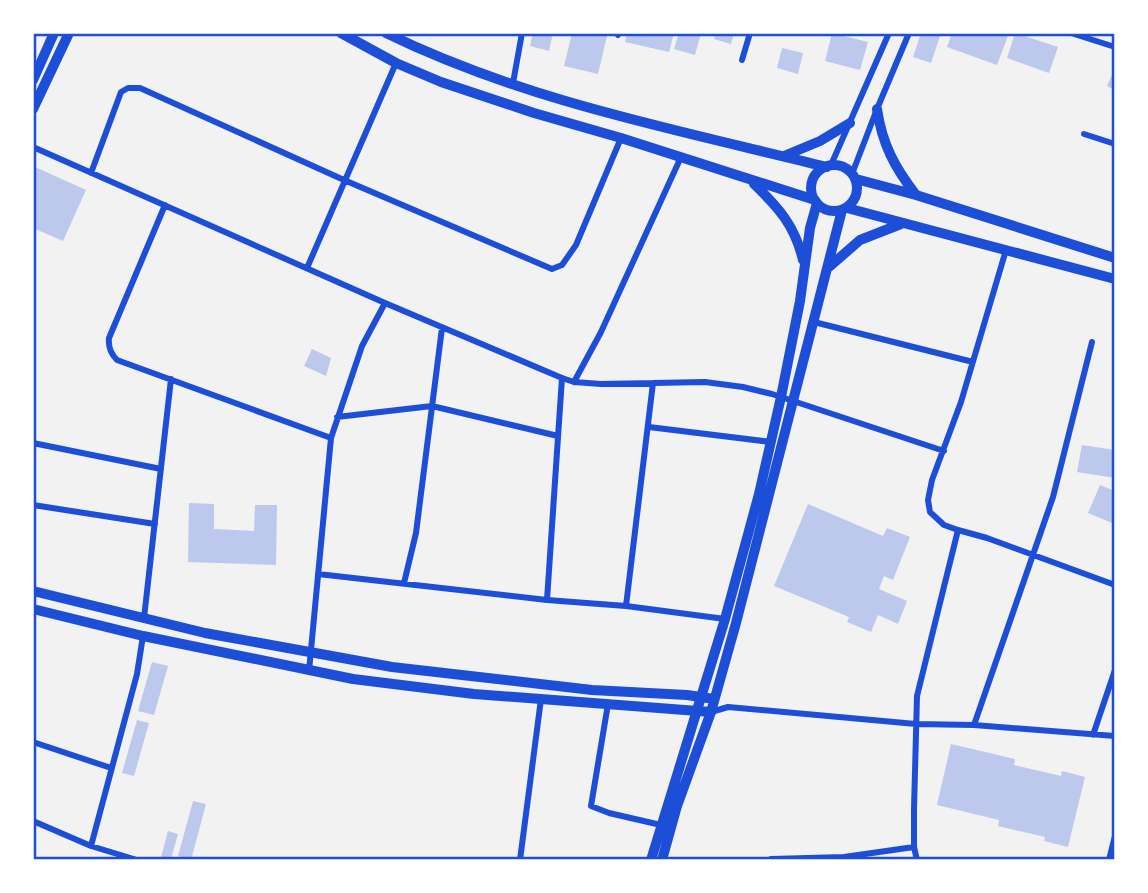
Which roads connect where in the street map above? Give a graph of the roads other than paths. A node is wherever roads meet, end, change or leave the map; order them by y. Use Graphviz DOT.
graph roads {
  1 [pos="54,33"];
  2 [pos="69,33"];
  3 [pos="341,33"];
  4 [pos="386,33"];
  5 [pos="522,33"];
  6 [pos="750,33"];
  7 [pos="889,33"];
  8 [pos="909,33"];
  9 [pos="1071,33"];
  10 [pos="1115,47"];
  11 [pos="742,60"];
  12 [pos="396,63"];
  13 [pos="478,71"];
  14 [pos="33,80"];
  15 [pos="513,83"];
  16 [pos="470,92"];
  17 [pos="33,109"];
  18 [pos="877,109"];
  19 [pos="850,123"];
  20 [pos="1084,134"];
  21 [pos="621,138"];
  22 [pos="1115,144"];
  23 [pos="33,147"];
  24 [pos="784,156"];
  25 [pos="681,157"];
  26 [pos="829,166"];
  27 [pos="91,173"];
  28 [pos="854,177"];
  29 [pos="344,180"];
  30 [pos="750,180"];
  31 [pos="916,195"];
  32 [pos="816,202"];
  33 [pos="165,205"];
  34 [pos="844,209"];
  35 [pos="901,224"];
  36 [pos="1006,250"];
  37 [pos="1115,258"];
  38 [pos="805,267"];
  39 [pos="307,268"];
  40 [pos="826,272"];
  41 [pos="1115,279"];
  42 [pos="385,303"];
  43 [pos="814,321"];
  44 [pos="442,328"];
  45 [pos="1092,342"];
  46 [pos="973,362"];
  47 [pos="562,378"];
  48 [pos="171,379"];
  49 [pos="574,382"];
  50 [pos="653,383"];
  51 [pos="781,397"];
  52 [pos="793,401"];
  53 [pos="432,406"];
  54 [pos="337,417"];
  55 [pos="649,427"];
  56 [pos="558,436"];
  57 [pos="331,438"];
  58 [pos="771,442"];
  59 [pos="33,443"];
  60 [pos="944,451"];
  61 [pos="161,469"];
  62 [pos="33,505"];
  63 [pos="155,524"];
  64 [pos="958,530"];
  65 [pos="1034,556"];
  66 [pos="318,574"];
  67 [pos="404,583"];
  68 [pos="1115,585"];
  69 [pos="33,591"];
  70 [pos="547,600"];
  71 [pos="626,606"];
  72 [pos="33,609"];
  73 [pos="144,618"];
  74 [pos="725,619"];
  75 [pos="143,636"];
  76 [pos="311,653"];
  77 [pos="1115,670"];
  78 [pos="309,671"];
  79 [pos="699,696"];
  80 [pos="541,699"];
  81 [pos="714,699"];
  82 [pos="608,705"];
  83 [pos="728,707"];
  84 [pos="696,710"];
  85 [pos="711,712"];
  86 [pos="916,724"];
  87 [pos="974,725"];
  88 [pos="1093,735"];
  89 [pos="1115,736"];
  90 [pos="33,742"];
  91 [pos="111,768"];
  92 [pos="33,821"];
  93 [pos="662,825"];
  94 [pos="1115,836"];
  95 [pos="91,846"];
  96 [pos="914,846"];
  97 [pos="844,858"];
  98 [pos="771,859"];
  99 [pos="137,860"];
  100 [pos="520,860"];
  101 [pos="651,860"];
  102 [pos="662,860"];
  103 [pos="798,860"];
  104 [pos="917,860"];
  105 [pos="1109,860"];
  1 -- 14 [label="main road"];
  2 -- 17 [label="main road"];
  3 -- 12 [label="main road"];
  4 -- 13 [label="main road"];
  5 -- 15 [label="street"];
  6 -- 11 [label="street"];
  7 -- 19 [label="street"];
  8 -- 18 [label="street"];
  9 -- 10 [label="street"];
  12 -- 16 [label="main road"];
  12 -- 29 [label="street"];
  13 -- 15 [label="main road"];
  13 -- 16 [label="main road"];
  15 -- 24 [label="main road"];
  16 -- 21 [label="main road"];
  18 -- 28 [label="street"];
  18 -- 31 [label="main road"];
  19 -- 24 [label="main road"];
  19 -- 26 [label="street"];
  20 -- 22 [label="street"];
  21 -- 25 [label="main road"];
  21 -- 29 [label="street"];
  23 -- 27 [label="street"];
  24 -- 26 [label="main road"];
  25 -- 30 [label="main road"];
  25 -- 49 [label="street"];
  26 -- 28 [label="main road"];
  26 -- 32 [label="main road"];
  27 -- 29 [label="street"];
  27 -- 33 [label="street"];
  28 -- 31 [label="main road"];
  28 -- 34 [label="main road"];
  29 -- 39 [label="street"];
  30 -- 32 [label="main road"];
  30 -- 38 [label="main road"];
  31 -- 37 [label="main road"];
  32 -- 34 [label="main road"];
  32 -- 38 [label="main road"];
  33 -- 39 [label="street"];
  33 -- 48 [label="street"];
  34 -- 35 [label="main road"];
  34 -- 40 [label="main road"];
  35 -- 36 [label="main road"];
  35 -- 40 [label="main road"];
  36 -- 41 [label="main road"];
  36 -- 46 [label="street"];
  38 -- 51 [label="main road"];
  39 -- 42 [label="street"];
  40 -- 43 [label="main road"];
  42 -- 44 [label="street"];
  42 -- 54 [label="street"];
  43 -- 46 [label="street"];
  43 -- 52 [label="main road"];
  44 -- 47 [label="street"];
  44 -- 53 [label="street"];
  45 -- 65 [label="street"];
  46 -- 60 [label="street"];
  47 -- 49 [label="street"];
  47 -- 56 [label="street"];
  48 -- 57 [label="street"];
  48 -- 61 [label="street"];
  49 -- 50 [label="street"];
  50 -- 51 [label="street"];
  50 -- 55 [label="street"];
  51 -- 52 [label="street"];
  51 -- 58 [label="main road"];
  52 -- 60 [label="street"];
  52 -- 81 [label="main road"];
  53 -- 54 [label="street"];
  53 -- 56 [label="street"];
  53 -- 67 [label="street"];
  54 -- 57 [label="street"];
  55 -- 58 [label="street"];
  55 -- 71 [label="street"];
  56 -- 70 [label="street"];
  57 -- 66 [label="street"];
  58 -- 74 [label="main road"];
  59 -- 61 [label="street"];
  60 -- 64 [label="street"];
  61 -- 63 [label="street"];
  62 -- 63 [label="street"];
  63 -- 73 [label="street"];
  64 -- 65 [label="street"];
  64 -- 86 [label="street"];
  65 -- 68 [label="street"];
  65 -- 87 [label="street"];
  66 -- 67 [label="street"];
  66 -- 76 [label="street"];
  67 -- 70 [label="street"];
  69 -- 73 [label="main road"];
  70 -- 71 [label="street"];
  71 -- 74 [label="street"];
  72 -- 75 [label="main road"];
  73 -- 76 [label="main road"];
  74 -- 79 [label="main road"];
  75 -- 78 [label="main road"];
  75 -- 91 [label="street"];
  76 -- 78 [label="street"];
  76 -- 79 [label="main road"];
  77 -- 88 [label="street"];
  78 -- 80 [label="main road"];
  79 -- 81 [label="main road"];
  79 -- 84 [label="main road"];
  80 -- 82 [label="main road"];
  80 -- 100 [label="street"];
  81 -- 83 [label="street"];
  81 -- 85 [label="main road"];
  82 -- 84 [label="main road"];
  82 -- 93 [label="street"];
  83 -- 85 [label="street"];
  83 -- 86 [label="street"];
  84 -- 85 [label="main road"];
  84 -- 93 [label="main road"];
  85 -- 102 [label="main road"];
  86 -- 87 [label="street"];
  86 -- 96 [label="street"];
  87 -- 88 [label="street"];
  88 -- 89 [label="street"];
  90 -- 91 [label="street"];
  91 -- 95 [label="street"];
  92 -- 95 [label="street"];
  93 -- 101 [label="main road"];
  94 -- 105 [label="street"];
  95 -- 99 [label="street"];
  96 -- 97 [label="street"];
  96 -- 104 [label="street"];
  97 -- 103 [label="street"];
  98 -- 103 [label="street"];
}
